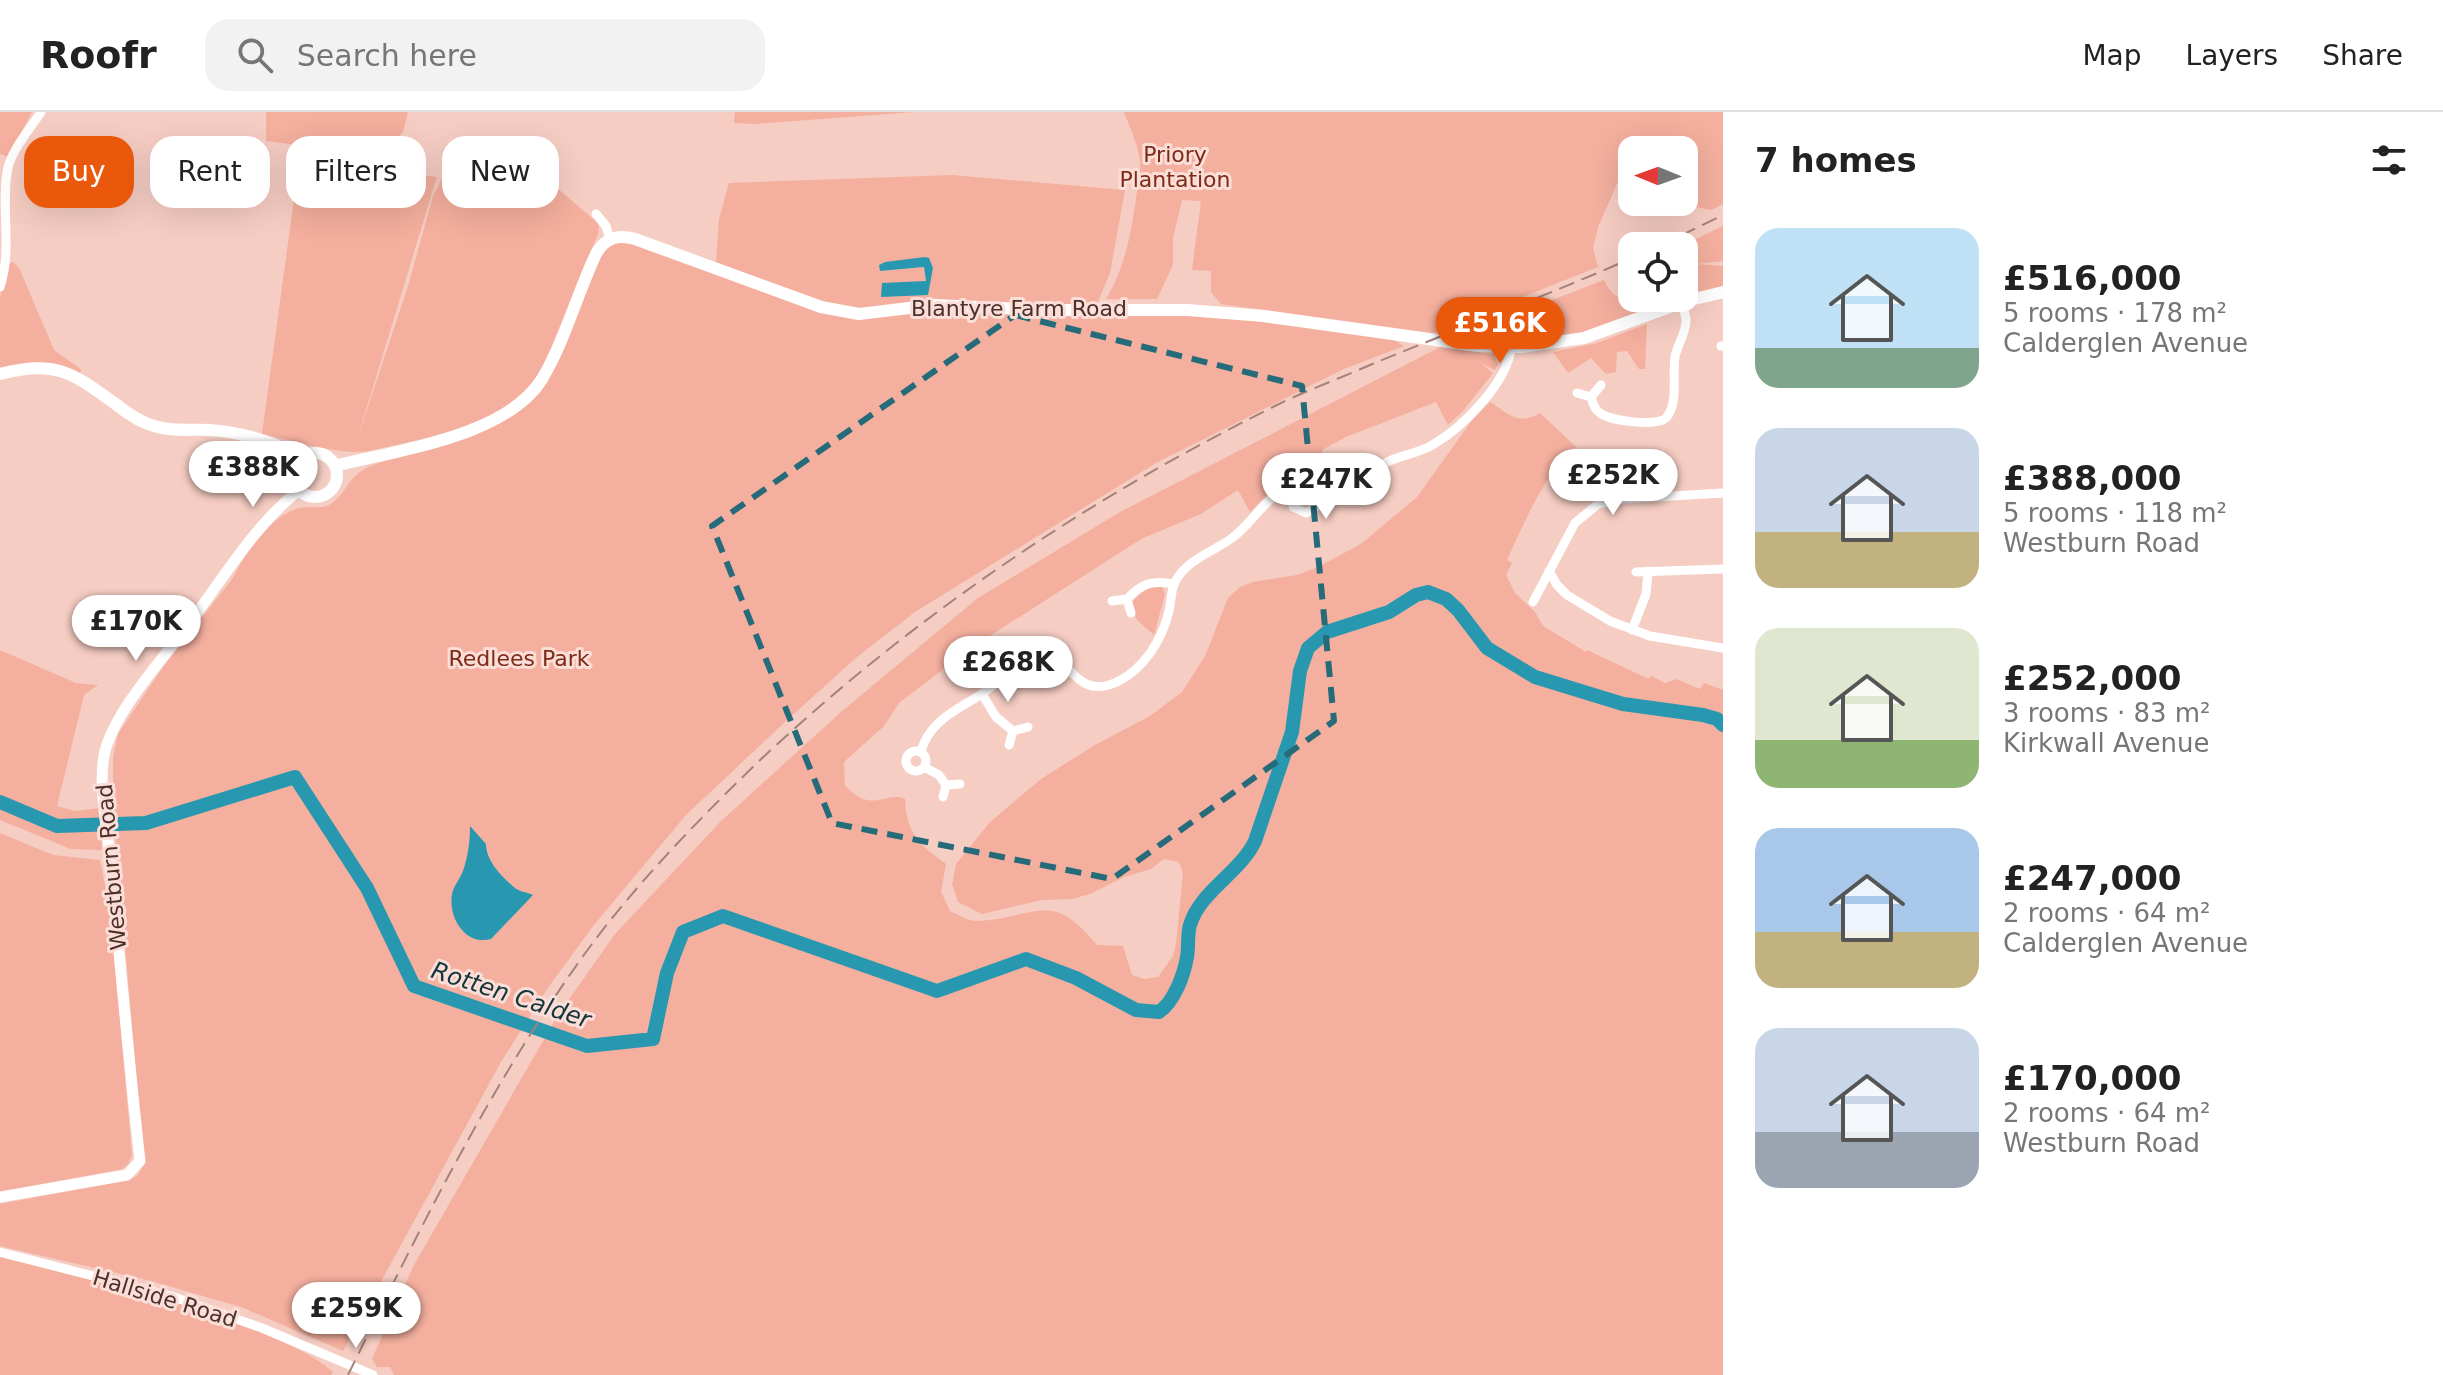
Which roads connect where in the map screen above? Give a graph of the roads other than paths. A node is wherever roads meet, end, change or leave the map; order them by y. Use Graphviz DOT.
graph roads {
  1 [pos="41,112"];
  2 [pos="596,214"];
  3 [pos="610,239"];
  4 [pos="0,287"];
  5 [pos="1723,292"];
  6 [pos="1698,299"];
  7 [pos="1656,312"];
  8 [pos="1684,312"];
  9 [pos="1511,347"];
  10 [pos="0,374"];
  11 [pos="1601,385"];
  12 [pos="1577,393"];
  13 [pos="1591,397"];
  14 [pos="302,457"];
  15 [pos="335,466"];
  16 [pos="1325,483"];
  17 [pos="299,490"];
  18 [pos="1723,493"];
  19 [pos="1293,507"];
  20 [pos="1306,513"];
  21 [pos="1303,526"];
  22 [pos="1723,569"];
  23 [pos="1549,571"];
  24 [pos="1648,571"];
  25 [pos="1636,572"];
  26 [pos="1174,584"];
  27 [pos="1127,599"];
  28 [pos="1112,601"];
  29 [pos="1533,602"];
  30 [pos="1131,613"];
  31 [pos="1632,630"];
  32 [pos="1723,648"];
  33 [pos="982,694"];
  34 [pos="1028,727"];
  35 [pos="1013,731"];
  36 [pos="1009,745"];
  37 [pos="921,752"];
  38 [pos="924,767"];
  39 [pos="960,784"];
  40 [pos="946,785"];
  41 [pos="943,797"];
  42 [pos="0,1197"];
  43 [pos="0,1252"];
  44 [pos="373,1375"];
  1 -- 4 [label="street"];
  2 -- 3 [label="street"];
  3 -- 9 [label="main road, Blantyre Farm Road"];
  3 -- 15 [label="main road"];
  5 -- 6 [label="main road, Blantyre Farm Road"];
  7 -- 9 [label="main road, Blantyre Farm Road"];
  8 -- 13 [label="street"];
  9 -- 16 [label="street"];
  10 -- 14 [label="main road"];
  11 -- 13 [label="street"];
  12 -- 13 [label="street"];
  14 -- 15 [label="main road"];
  14 -- 17 [label="main road"];
  15 -- 17 [label="main road"];
  16 -- 20 [label="street"];
  16 -- 26 [label="street"];
  17 -- 42 [label="street, Westburn Road"];
  18 -- 23 [label="street"];
  19 -- 20 [label="street"];
  20 -- 21 [label="street"];
  22 -- 24 [label="street"];
  23 -- 29 [label="street"];
  23 -- 31 [label="street"];
  24 -- 25 [label="street"];
  24 -- 31 [label="street"];
  26 -- 27 [label="street"];
  26 -- 33 [label="street"];
  27 -- 28 [label="street"];
  27 -- 30 [label="street"];
  31 -- 32 [label="street"];
  33 -- 35 [label="street"];
  33 -- 37 [label="street"];
  34 -- 35 [label="street"];
  35 -- 36 [label="street"];
  37 -- 38 [label="street"];
  37 -- 38 [label="street"];
  38 -- 40 [label="street"];
  39 -- 40 [label="street"];
  40 -- 41 [label="street"];
  43 -- 44 [label="street, Hallside Road"];
}
